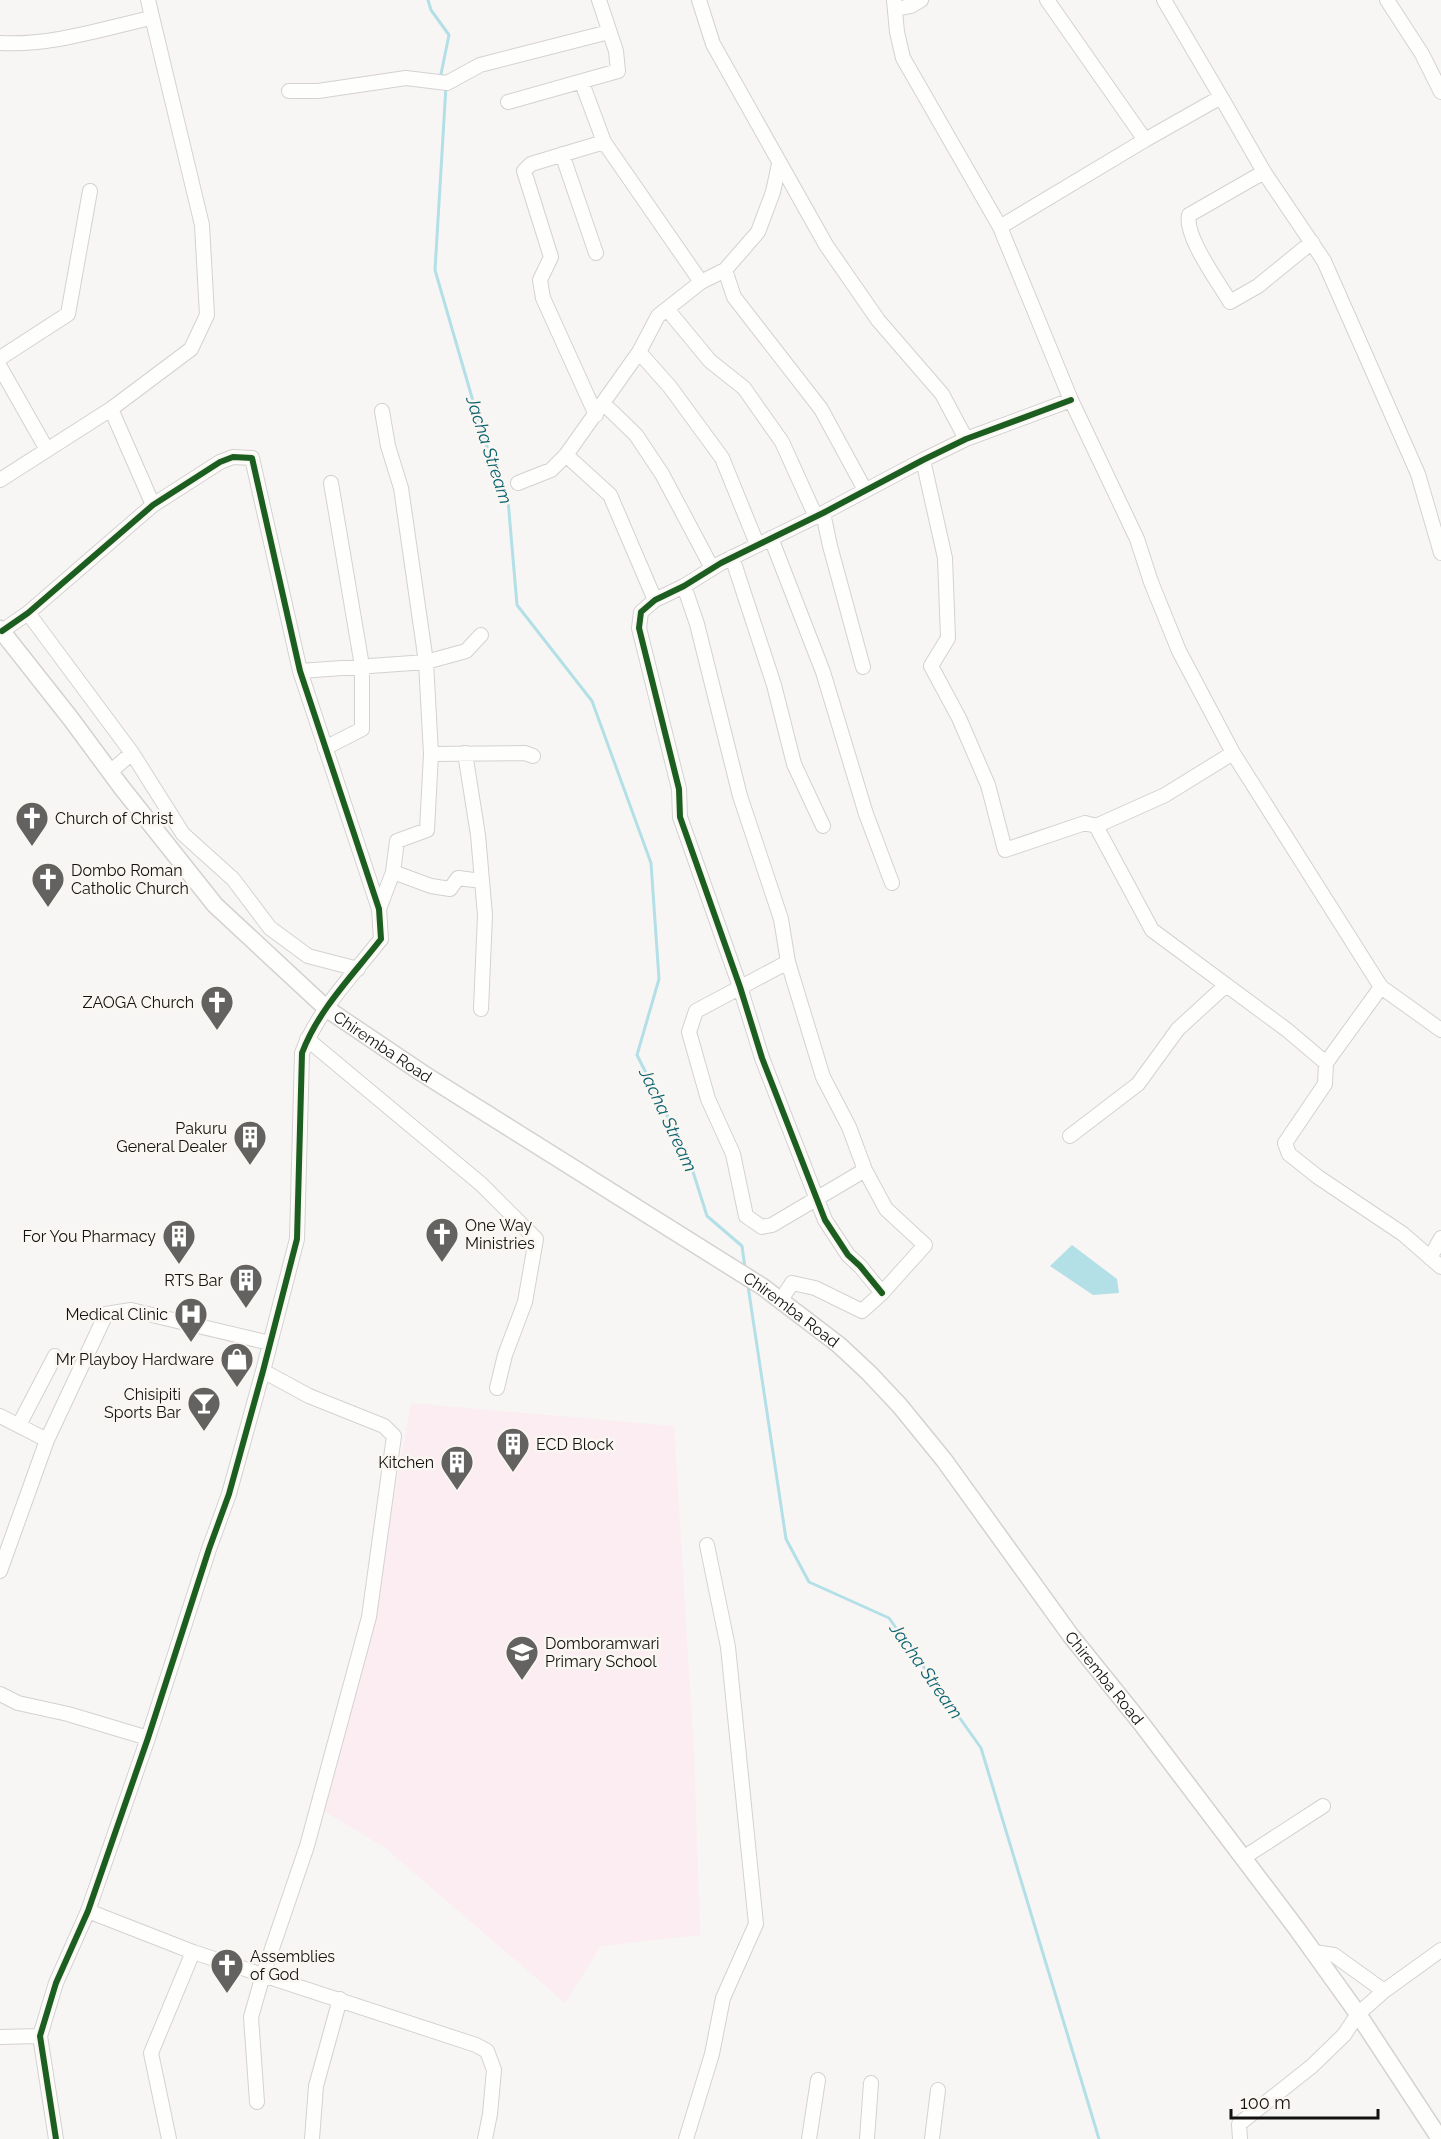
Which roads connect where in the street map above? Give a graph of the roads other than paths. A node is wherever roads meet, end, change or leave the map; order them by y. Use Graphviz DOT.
graph roads {
  1 [pos="147,0"];
  2 [pos="599,0"];
  3 [pos="699,0"];
  4 [pos="921,0"];
  5 [pos="1047,0"];
  6 [pos="1164,0"];
  7 [pos="1387,0"];
  8 [pos="895,5"];
  9 [pos="151,18"];
  10 [pos="609,32"];
  11 [pos="0,43"];
  12 [pos="582,82"];
  13 [pos="289,91"];
  14 [pos="1441,92"];
  15 [pos="1221,97"];
  16 [pos="508,102"];
  17 [pos="1145,140"];
  18 [pos="604,142"];
  19 [pos="562,154"];
  20 [pos="779,164"];
  21 [pos="1264,172"];
  22 [pos="90,191"];
  23 [pos="1000,227"];
  24 [pos="1312,242"];
  25 [pos="596,253"];
  26 [pos="725,270"];
  27 [pos="701,282"];
  28 [pos="667,309"];
  29 [pos="639,352"];
  30 [pos="0,358"];
  31 [pos="0,367"];
  32 [pos="1071,400"];
  33 [pos="111,409"];
  34 [pos="600,409"];
  35 [pos="382,411"];
  36 [pos="966,439"];
  37 [pos="46,448"];
  38 [pos="566,455"];
  39 [pos="923,460"];
  40 [pos="0,480"];
  41 [pos="331,483"];
  42 [pos="518,483"];
  43 [pos="865,490"];
  44 [pos="153,505"];
  45 [pos="820,515"];
  46 [pos="771,538"];
  47 [pos="757,544"];
  48 [pos="1441,553"];
  49 [pos="732,557"];
  50 [pos="712,568"];
  51 [pos="684,586"];
  52 [pos="655,600"];
  53 [pos="28,613"];
  54 [pos="1,630"];
  55 [pos="481,635"];
  56 [pos="426,662"];
  57 [pos="362,666"];
  58 [pos="863,668"];
  59 [pos="300,671"];
  60 [pos="325,748"];
  61 [pos="132,753"];
  62 [pos="465,753"];
  63 [pos="1233,753"];
  64 [pos="431,754"];
  65 [pos="533,756"];
  66 [pos="110,772"];
  67 [pos="823,826"];
  68 [pos="1096,826"];
  69 [pos="393,872"];
  70 [pos="482,881"];
  71 [pos="892,883"];
  72 [pos="379,909"];
  73 [pos="788,962"];
  74 [pos="358,969"];
  75 [pos="1225,986"];
  76 [pos="740,987"];
  77 [pos="1381,987"];
  78 [pos="327,1009"];
  79 [pos="481,1009"];
  80 [pos="1441,1030"];
  81 [pos="307,1039"];
  82 [pos="1326,1063"];
  83 [pos="1070,1136"];
  84 [pos="865,1170"];
  85 [pos="816,1198"];
  86 [pos="1441,1238"];
  87 [pos="1430,1258"];
  88 [pos="1441,1267"];
  89 [pos="882,1293"];
  90 [pos="781,1300"];
  91 [pos="270,1344"];
  92 [pos="55,1356"];
  93 [pos="263,1371"];
  94 [pos="497,1388"];
  95 [pos="0,1416"];
  96 [pos="19,1425"];
  97 [pos="47,1440"];
  98 [pos="707,1545"];
  99 [pos="0,1571"];
  100 [pos="0,1694"];
  101 [pos="148,1738"];
  102 [pos="1323,1806"];
  103 [pos="1243,1858"];
  104 [pos="88,1911"];
  105 [pos="1441,1950"];
  106 [pos="193,1952"];
  107 [pos="1314,1952"];
  108 [pos="263,1975"];
  109 [pos="1384,1991"];
  110 [pos="340,1999"];
  111 [pos="1358,2014"];
  112 [pos="40,2036"];
  113 [pos="0,2037"];
  114 [pos="818,2080"];
  115 [pos="871,2083"];
  116 [pos="938,2090"];
  117 [pos="257,2102"];
  118 [pos="56,2139"];
  119 [pos="169,2139"];
  120 [pos="312,2139"];
  121 [pos="485,2139"];
  122 [pos="686,2139"];
  123 [pos="809,2139"];
  124 [pos="867,2139"];
  125 [pos="932,2139"];
  126 [pos="1240,2139"];
  127 [pos="1440,2139"];
  1 -- 9 [label="street"];
  2 -- 10 [label="street"];
  3 -- 20 [label="street"];
  4 -- 8 [label="street"];
  5 -- 17 [label="street"];
  6 -- 15 [label="street"];
  7 -- 14 [label="street"];
  8 -- 23 [label="street"];
  9 -- 11 [label="street"];
  9 -- 33 [label="street"];
  10 -- 12 [label="street"];
  10 -- 13 [label="street"];
  12 -- 16 [label="street"];
  12 -- 18 [label="street"];
  15 -- 17 [label="street"];
  15 -- 21 [label="street"];
  17 -- 23 [label="street"];
  18 -- 19 [label="street"];
  18 -- 27 [label="street"];
  19 -- 25 [label="street"];
  19 -- 34 [label="street"];
  20 -- 26 [label="street"];
  20 -- 36 [label="street"];
  21 -- 24 [label="street"];
  21 -- 24 [label="street"];
  22 -- 30 [label="street"];
  23 -- 32 [label="street"];
  24 -- 48 [label="street"];
  26 -- 27 [label="street"];
  26 -- 43 [label="street"];
  27 -- 28 [label="street"];
  28 -- 29 [label="street"];
  28 -- 45 [label="street"];
  29 -- 34 [label="street"];
  29 -- 47 [label="street"];
  31 -- 37 [label="street"];
  32 -- 36 [label="street"];
  32 -- 63 [label="street"];
  33 -- 37 [label="street"];
  33 -- 44 [label="street"];
  34 -- 38 [label="street"];
  34 -- 50 [label="street"];
  35 -- 56 [label="street"];
  36 -- 39 [label="street"];
  37 -- 40 [label="street"];
  38 -- 42 [label="street"];
  38 -- 52 [label="street"];
  39 -- 43 [label="street"];
  39 -- 68 [label="street"];
  41 -- 57 [label="street"];
  43 -- 45 [label="street"];
  44 -- 53 [label="street"];
  44 -- 59 [label="street"];
  45 -- 46 [label="street"];
  45 -- 58 [label="street"];
  46 -- 47 [label="street"];
  46 -- 71 [label="street"];
  47 -- 49 [label="street"];
  49 -- 50 [label="street"];
  49 -- 67 [label="street"];
  50 -- 51 [label="street"];
  51 -- 52 [label="street"];
  51 -- 73 [label="street"];
  52 -- 76 [label="street"];
  53 -- 54 [label="street"];
  53 -- 61 [label="street"];
  54 -- 66 [label="main road, Chiremba Road"];
  55 -- 56 [label="street"];
  56 -- 57 [label="street"];
  56 -- 64 [label="street"];
  57 -- 59 [label="street"];
  57 -- 60 [label="street"];
  59 -- 60 [label="street"];
  60 -- 72 [label="street"];
  61 -- 66 [label="street"];
  61 -- 74 [label="street"];
  62 -- 64 [label="street"];
  62 -- 65 [label="street"];
  62 -- 70 [label="street"];
  63 -- 68 [label="street"];
  63 -- 77 [label="street"];
  64 -- 69 [label="street"];
  66 -- 78 [label="main road, Chiremba Road"];
  68 -- 75 [label="street"];
  69 -- 70 [label="street"];
  69 -- 72 [label="street"];
  70 -- 79 [label="street"];
  72 -- 74 [label="street"];
  73 -- 76 [label="street"];
  73 -- 84 [label="street"];
  74 -- 78 [label="street"];
  75 -- 82 [label="street"];
  75 -- 83 [label="street"];
  76 -- 85 [label="street"];
  76 -- 85 [label="street"];
  77 -- 80 [label="street"];
  77 -- 82 [label="street"];
  78 -- 81 [label="street"];
  78 -- 90 [label="main road, Chiremba Road"];
  81 -- 91 [label="street"];
  81 -- 94 [label="street"];
  82 -- 87 [label="street"];
  84 -- 85 [label="street"];
  84 -- 89 [label="street"];
  85 -- 89 [label="street"];
  86 -- 87 [label="street"];
  87 -- 88 [label="street"];
  89 -- 90 [label="street"];
  90 -- 103 [label="main road, Chiremba Road"];
  91 -- 93 [label="street"];
  91 -- 97 [label="street"];
  92 -- 96 [label="street"];
  93 -- 101 [label="street"];
  93 -- 108 [label="street"];
  95 -- 96 [label="street"];
  96 -- 97 [label="street"];
  97 -- 99 [label="street"];
  98 -- 122 [label="street"];
  100 -- 101 [label="street"];
  101 -- 104 [label="street"];
  102 -- 103 [label="street"];
  103 -- 107 [label="main road, Chiremba Road"];
  104 -- 106 [label="street"];
  104 -- 112 [label="street"];
  105 -- 109 [label="street"];
  106 -- 108 [label="street"];
  106 -- 119 [label="street"];
  107 -- 109 [label="street"];
  107 -- 111 [label="main road, Chiremba Road"];
  108 -- 110 [label="street"];
  108 -- 117 [label="street"];
  109 -- 111 [label="street"];
  110 -- 120 [label="street"];
  110 -- 121 [label="street"];
  111 -- 126 [label="street"];
  111 -- 127 [label="main road, Chiremba Road"];
  112 -- 113 [label="street"];
  112 -- 118 [label="street"];
  114 -- 123 [label="street"];
  115 -- 124 [label="street"];
  116 -- 125 [label="street"];
}
